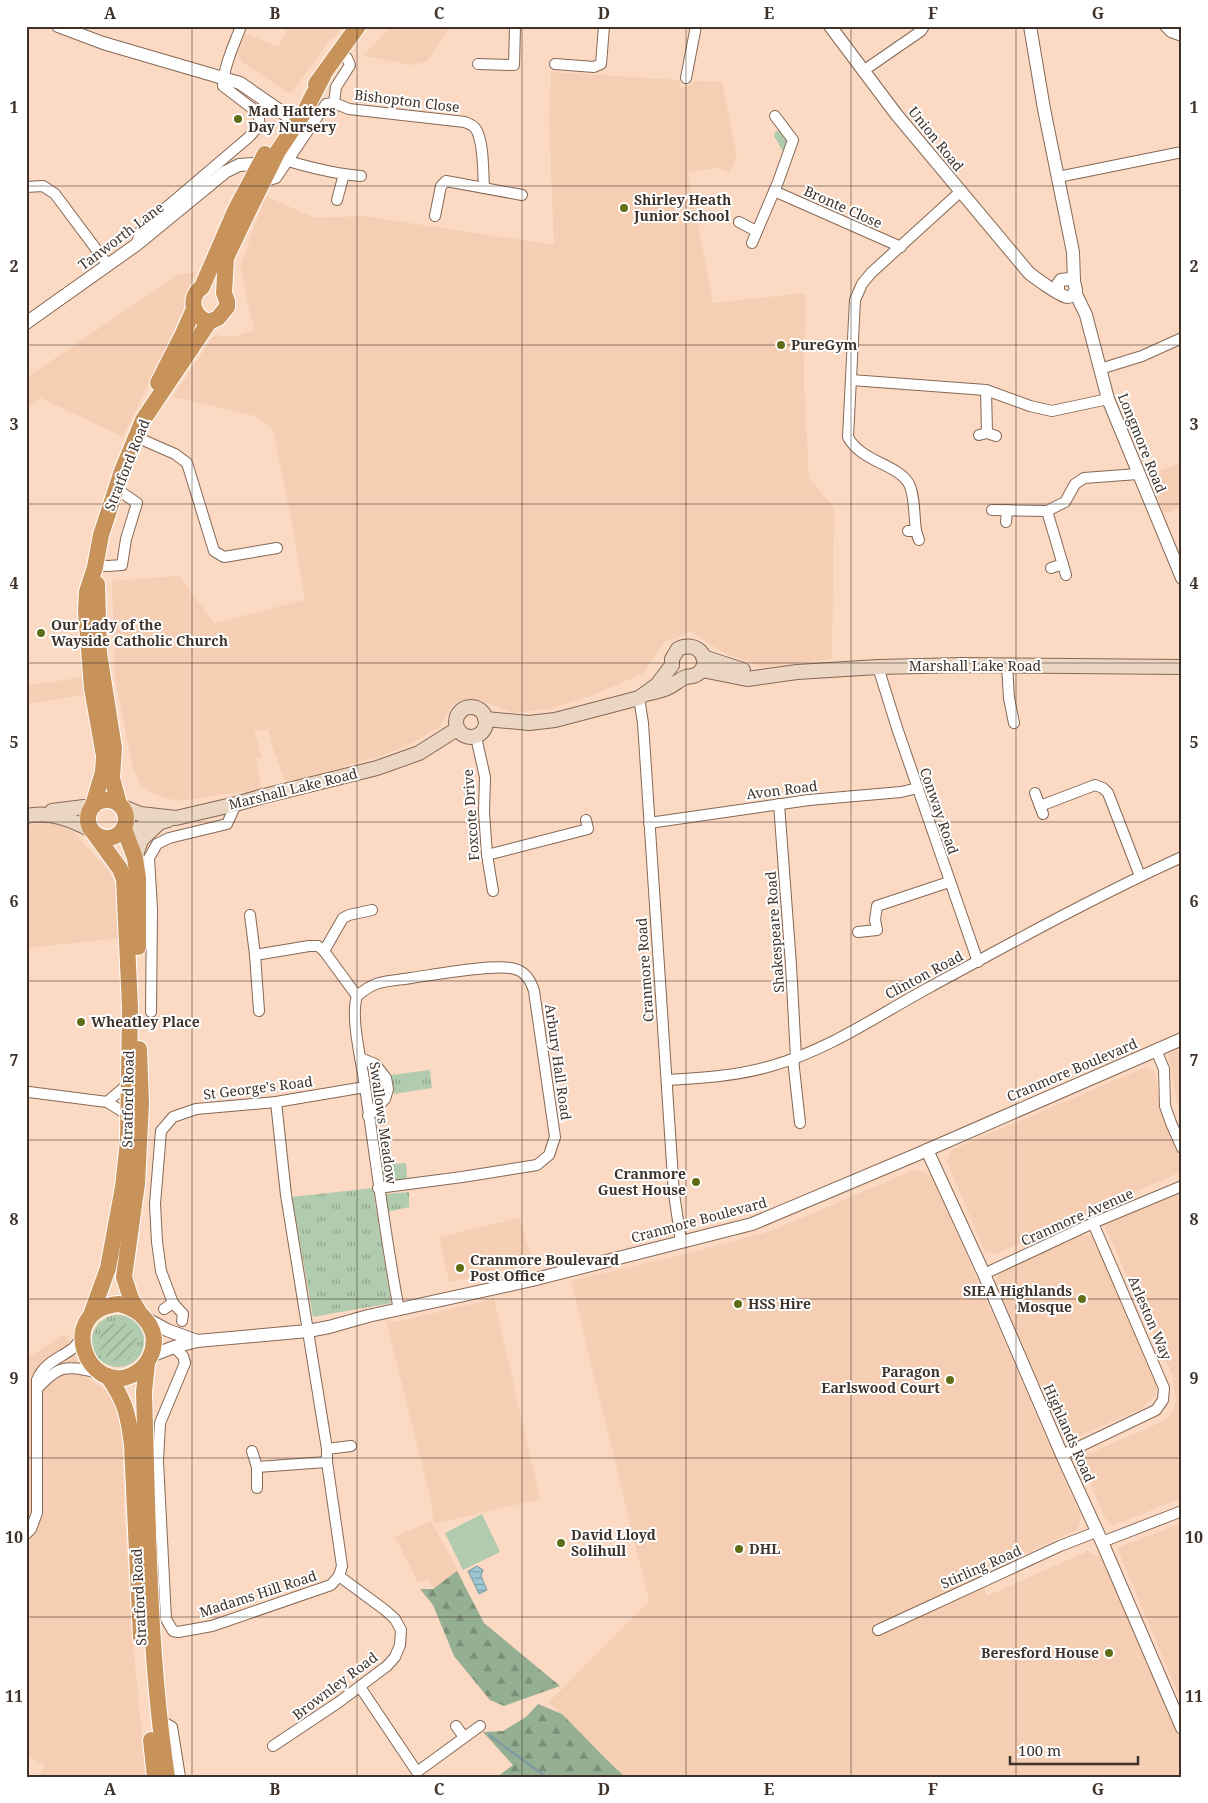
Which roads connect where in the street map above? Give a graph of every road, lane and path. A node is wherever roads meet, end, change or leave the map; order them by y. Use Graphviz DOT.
graph roads {
  1 [pos="58,26"];
  2 [pos="241,26"];
  3 [pos="358,26"];
  4 [pos="515,26"];
  5 [pos="604,26"];
  6 [pos="696,26"];
  7 [pos="830,26"];
  8 [pos="924,26"];
  9 [pos="1030,26"];
  10 [pos="1164,26"];
  11 [pos="1182,36"];
  12 [pos="340,52"];
  13 [pos="478,64"];
  14 [pos="555,64"];
  15 [pos="863,71"];
  16 [pos="223,77"];
  17 [pos="686,78"];
  18 [pos="334,103"];
  19 [pos="293,120"];
  20 [pos="776,123"];
  21 [pos="1182,152"];
  22 [pos="288,160"];
  23 [pos="260,162"];
  24 [pos="231,169"];
  25 [pos="344,174"];
  26 [pos="361,176"];
  27 [pos="1058,177"];
  28 [pos="255,182"];
  29 [pos="26,187"];
  30 [pos="484,188"];
  31 [pos="774,191"];
  32 [pos="960,192"];
  33 [pos="522,195"];
  34 [pos="338,200"];
  35 [pos="436,216"];
  36 [pos="739,222"];
  37 [pos="756,231"];
  38 [pos="752,243"];
  39 [pos="136,245"];
  40 [pos="901,246"];
  41 [pos="108,265"];
  42 [pos="202,287"];
  43 [pos="1067,287"];
  44 [pos="224,293"];
  45 [pos="194,309"];
  46 [pos="209,322"];
  47 [pos="26,323"];
  48 [pos="1182,338"];
  49 [pos="1100,370"];
  50 [pos="851,380"];
  51 [pos="986,390"];
  52 [pos="1108,399"];
  53 [pos="143,420"];
  54 [pos="987,435"];
  55 [pos="136,437"];
  56 [pos="1138,474"];
  57 [pos="115,488"];
  58 [pos="992,510"];
  59 [pos="1007,510"];
  60 [pos="1047,511"];
  61 [pos="1006,522"];
  62 [pos="914,534"];
  63 [pos="277,548"];
  64 [pos="1063,564"];
  65 [pos="95,566"];
  66 [pos="1051,568"];
  67 [pos="1066,575"];
  68 [pos="1182,578"];
  69 [pos="703,663"];
  70 [pos="672,665"];
  71 [pos="1006,666"];
  72 [pos="878,667"];
  73 [pos="1182,667"];
  74 [pos="685,677"];
  75 [pos="642,696"];
  76 [pos="485,719"];
  77 [pos="1014,723"];
  78 [pos="457,729"];
  79 [pos="476,737"];
  80 [pos="918,788"];
  81 [pos="1035,793"];
  82 [pos="236,804"];
  83 [pos="779,804"];
  84 [pos="121,805"];
  85 [pos="92,807"];
  86 [pos="33,815"];
  87 [pos="176,818"];
  88 [pos="586,820"];
  89 [pos="159,822"];
  90 [pos="649,823"];
  91 [pos="124,829"];
  92 [pos="93,832"];
  93 [pos="486,855"];
  94 [pos="1182,857"];
  95 [pos="135,858"];
  96 [pos="1140,876"];
  97 [pos="949,882"];
  98 [pos="493,890"];
  99 [pos="372,910"];
  100 [pos="250,914"];
  101 [pos="858,932"];
  102 [pos="324,951"];
  103 [pos="255,955"];
  104 [pos="978,962"];
  105 [pos="357,996"];
  106 [pos="259,1011"];
  107 [pos="152,1012"];
  108 [pos="1182,1039"];
  109 [pos="1156,1050"];
  110 [pos="360,1058"];
  111 [pos="794,1058"];
  112 [pos="666,1080"];
  113 [pos="128,1084"];
  114 [pos="365,1087"];
  115 [pos="29,1092"];
  116 [pos="107,1102"];
  117 [pos="276,1102"];
  118 [pos="128,1115"];
  119 [pos="368,1116"];
  120 [pos="800,1123"];
  121 [pos="1182,1148"];
  122 [pos="927,1150"];
  123 [pos="156,1182"];
  124 [pos="138,1184"];
  125 [pos="1182,1186"];
  126 [pos="378,1188"];
  127 [pos="1093,1223"];
  128 [pos="681,1241"];
  129 [pos="984,1274"];
  130 [pos="173,1302"];
  131 [pos="164,1309"];
  132 [pos="399,1310"];
  133 [pos="91,1315"];
  134 [pos="143,1316"];
  135 [pos="182,1321"];
  136 [pos="308,1331"];
  137 [pos="82,1337"];
  138 [pos="197,1341"];
  139 [pos="174,1347"];
  140 [pos="149,1360"];
  141 [pos="105,1375"];
  142 [pos="37,1389"];
  143 [pos="351,1446"];
  144 [pos="327,1449"];
  145 [pos="252,1450"];
  146 [pos="1062,1455"];
  147 [pos="327,1462"];
  148 [pos="257,1467"];
  149 [pos="257,1488"];
  150 [pos="1182,1511"];
  151 [pos="26,1534"];
  152 [pos="1099,1537"];
  153 [pos="339,1576"];
  154 [pos="878,1630"];
  155 [pos="173,1631"];
  156 [pos="360,1686"];
  157 [pos="158,1719"];
  158 [pos="456,1726"];
  159 [pos="480,1726"];
  160 [pos="1182,1728"];
  161 [pos="464,1737"];
  162 [pos="273,1746"];
  163 [pos="413,1774"];
  164 [pos="155,1777"];
  165 [pos="167,1777"];
  166 [pos="180,1777"];
  1 -- 16 [label="street"];
  2 -- 16 [label="street"];
  3 -- 12 [label="highway, Stratford Road"];
  4 -- 13 [label="street"];
  5 -- 14 [label="street"];
  6 -- 17 [label="street"];
  7 -- 15 [label="street, Union Road"];
  8 -- 15 [label="street"];
  9 -- 27 [label="street, Longmore Road"];
  10 -- 11 [label="street"];
  12 -- 18 [label="street"];
  12 -- 19 [label="highway, Stratford Road"];
  15 -- 32 [label="street, Union Road"];
  16 -- 19 [label="street"];
  16 -- 39 [label="street"];
  18 -- 22 [label="street"];
  18 -- 30 [label="street, Bishopton Close"];
  19 -- 23 [label="highway, Stratford Road"];
  19 -- 28 [label="highway, Stratford Road"];
  20 -- 31 [label="street"];
  21 -- 27 [label="street"];
  22 -- 25 [label="street"];
  22 -- 28 [label="street"];
  23 -- 24 [label="street, Tanworth Lane"];
  23 -- 28 [label="highway, Stratford Road"];
  24 -- 28 [label="street"];
  24 -- 39 [label="street, Tanworth Lane"];
  25 -- 26 [label="street"];
  25 -- 34 [label="street"];
  27 -- 43 [label="street, Longmore Road"];
  28 -- 42 [label="highway, Stratford Road"];
  28 -- 44 [label="highway, Stratford Road"];
  29 -- 41 [label="street"];
  30 -- 33 [label="street"];
  30 -- 35 [label="street"];
  31 -- 37 [label="street"];
  31 -- 40 [label="street, Bronte Close"];
  32 -- 40 [label="street"];
  32 -- 43 [label="street, Union Road"];
  36 -- 37 [label="street"];
  37 -- 38 [label="street"];
  39 -- 41 [label="street, Tanworth Lane"];
  40 -- 50 [label="street"];
  41 -- 47 [label="street, Tanworth Lane"];
  42 -- 44 [label="highway"];
  42 -- 45 [label="highway, Stratford Road"];
  43 -- 49 [label="street, Longmore Road"];
  44 -- 46 [label="highway, Stratford Road"];
  45 -- 46 [label="highway"];
  45 -- 53 [label="highway, Stratford Road"];
  46 -- 53 [label="highway, Stratford Road"];
  48 -- 49 [label="street"];
  49 -- 52 [label="street, Longmore Road"];
  50 -- 51 [label="street"];
  50 -- 62 [label="street"];
  51 -- 52 [label="street"];
  51 -- 54 [label="street"];
  52 -- 56 [label="street, Longmore Road"];
  53 -- 55 [label="highway, Stratford Road"];
  55 -- 57 [label="highway, Stratford Road"];
  55 -- 63 [label="street"];
  56 -- 60 [label="street"];
  56 -- 68 [label="street, Longmore Road"];
  57 -- 65 [label="highway, Stratford Road"];
  57 -- 65 [label="street"];
  58 -- 59 [label="street"];
  59 -- 60 [label="street"];
  59 -- 61 [label="street"];
  60 -- 64 [label="street"];
  64 -- 66 [label="street"];
  64 -- 67 [label="street"];
  65 -- 84 [label="highway, Stratford Road"];
  65 -- 85 [label="highway, Stratford Road"];
  69 -- 70 [label="main road, Marshall Lake Road"];
  69 -- 72 [label="main road, Marshall Lake Road"];
  69 -- 74 [label="main road"];
  70 -- 74 [label="main road"];
  70 -- 75 [label="main road, Marshall Lake Road"];
  71 -- 72 [label="main road, Marshall Lake Road"];
  71 -- 73 [label="main road, Marshall Lake Road"];
  71 -- 77 [label="street"];
  72 -- 80 [label="street, Conway Road"];
  74 -- 75 [label="main road"];
  75 -- 76 [label="main road"];
  75 -- 90 [label="street, Cranmore Road"];
  76 -- 78 [label="main road"];
  76 -- 79 [label="main road"];
  78 -- 79 [label="main road"];
  78 -- 82 [label="main road, Marshall Lake Road"];
  79 -- 93 [label="street, Foxcote Drive"];
  80 -- 83 [label="street, Avon Road"];
  80 -- 97 [label="street, Conway Road"];
  81 -- 96 [label="street"];
  82 -- 87 [label="main road, Marshall Lake Road"];
  82 -- 107 [label="street"];
  83 -- 90 [label="street, Avon Road"];
  83 -- 111 [label="street, Shakespeare Road"];
  84 -- 85 [label="highway"];
  84 -- 87 [label="main road, Marshall Lake Road"];
  84 -- 91 [label="highway, Stratford Road"];
  85 -- 86 [label="main road"];
  85 -- 92 [label="highway, Stratford Road"];
  86 -- 92 [label="main road"];
  87 -- 89 [label="main road"];
  88 -- 93 [label="street"];
  89 -- 91 [label="main road"];
  89 -- 95 [label="main road"];
  90 -- 112 [label="street, Cranmore Road"];
  91 -- 92 [label="highway"];
  91 -- 95 [label="highway, Stratford Road"];
  92 -- 113 [label="highway, Stratford Road"];
  93 -- 98 [label="street, Foxcote Drive"];
  94 -- 96 [label="street, Clinton Road"];
  95 -- 124 [label="highway, Stratford Road"];
  96 -- 104 [label="street, Clinton Road"];
  97 -- 101 [label="street"];
  97 -- 104 [label="street, Conway Road"];
  99 -- 102 [label="street"];
  100 -- 103 [label="street"];
  102 -- 103 [label="street"];
  102 -- 105 [label="street"];
  103 -- 106 [label="street"];
  104 -- 111 [label="street, Clinton Road"];
  105 -- 110 [label="street, Swallows Meadow"];
  105 -- 126 [label="street, Arbury Hall Road"];
  108 -- 109 [label="street, Cranmore Boulevard"];
  109 -- 121 [label="street"];
  109 -- 122 [label="street, Cranmore Boulevard"];
  110 -- 114 [label="street, Swallows Meadow"];
  110 -- 119 [label="street"];
  111 -- 112 [label="street, Clinton Road"];
  111 -- 120 [label="street, Shakespeare Road"];
  112 -- 128 [label="street, Cranmore Road"];
  113 -- 116 [label="street"];
  113 -- 118 [label="highway, Stratford Road"];
  114 -- 117 [label="street, St George's Road"];
  114 -- 119 [label="street, Swallows Meadow"];
  115 -- 116 [label="street"];
  116 -- 118 [label="street"];
  117 -- 123 [label="street, St George's Road"];
  117 -- 136 [label="street"];
  118 -- 133 [label="highway, Stratford Road"];
  119 -- 126 [label="street, Swallows Meadow"];
  122 -- 128 [label="street, Cranmore Boulevard"];
  122 -- 129 [label="street, Highlands Road"];
  123 -- 124 [label="street"];
  123 -- 130 [label="street"];
  124 -- 134 [label="highway, Stratford Road"];
  125 -- 127 [label="street, Cranmore Avenue"];
  126 -- 132 [label="street, Swallows Meadow"];
  127 -- 129 [label="street, Cranmore Avenue"];
  127 -- 146 [label="street, Arleston Way"];
  128 -- 132 [label="street, Cranmore Boulevard"];
  129 -- 146 [label="street, Highlands Road"];
  130 -- 131 [label="street"];
  130 -- 135 [label="street"];
  132 -- 136 [label="street, Cranmore Boulevard"];
  133 -- 134 [label="highway"];
  133 -- 137 [label="highway"];
  134 -- 138 [label="street, Cranmore Boulevard"];
  134 -- 140 [label="highway"];
  136 -- 138 [label="street, Cranmore Boulevard"];
  136 -- 144 [label="street"];
  137 -- 141 [label="highway"];
  137 -- 142 [label="street"];
  138 -- 139 [label="street, Cranmore Boulevard"];
  139 -- 140 [label="street, Cranmore Boulevard"];
  139 -- 155 [label="street, Stratford Road"];
  140 -- 141 [label="highway"];
  140 -- 157 [label="highway, Stratford Road"];
  141 -- 142 [label="street"];
  141 -- 164 [label="highway, Stratford Road"];
  142 -- 151 [label="street"];
  143 -- 144 [label="street"];
  144 -- 147 [label="street"];
  145 -- 148 [label="street"];
  146 -- 152 [label="street, Highlands Road"];
  147 -- 148 [label="street"];
  147 -- 153 [label="street"];
  148 -- 149 [label="street"];
  150 -- 152 [label="street, Stirling Road"];
  152 -- 154 [label="street, Stirling Road"];
  152 -- 160 [label="street, Highlands Road"];
  153 -- 155 [label="street, Madams Hill Road"];
  153 -- 156 [label="street, Brownley Road"];
  156 -- 162 [label="street, Brownley Road"];
  156 -- 163 [label="street"];
  157 -- 165 [label="highway, Stratford Road"];
  157 -- 166 [label="street"];
  158 -- 161 [label="street"];
  159 -- 161 [label="street"];
  161 -- 163 [label="street"];
}
